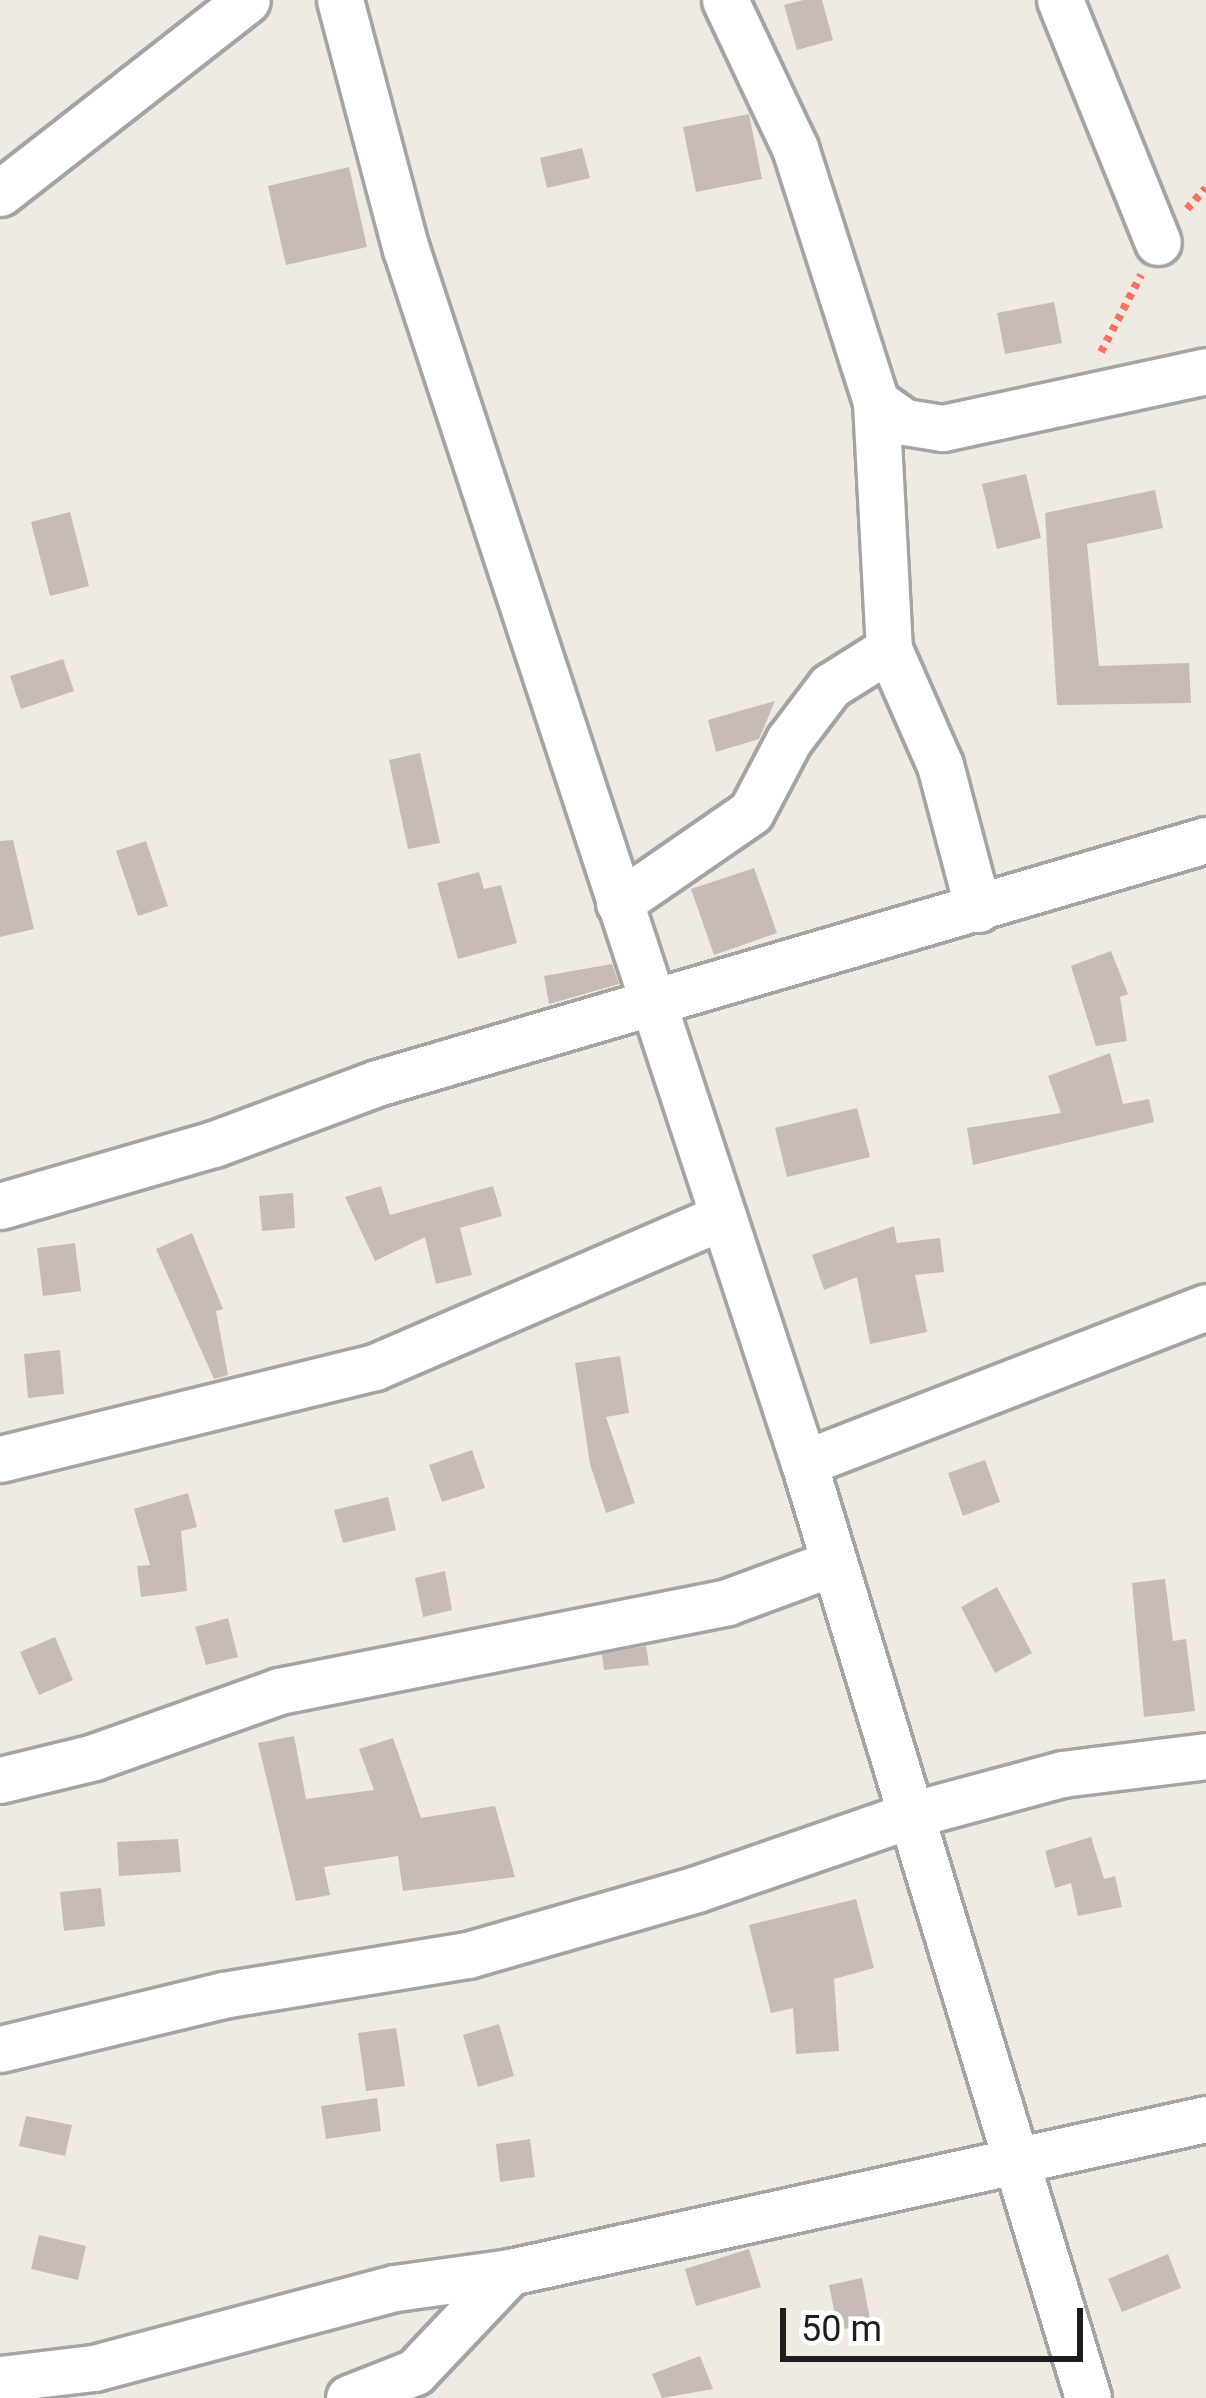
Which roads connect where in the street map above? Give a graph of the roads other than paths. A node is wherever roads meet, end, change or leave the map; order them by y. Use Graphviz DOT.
graph roads {
  1 [pos="247,0"];
  2 [pos="340,0"];
  3 [pos="725,0"];
  4 [pos="1060,0"];
  5 [pos="0,193"];
  6 [pos="1158,242"];
  7 [pos="1206,371"];
  8 [pos="876,402"];
  9 [pos="889,649"];
  10 [pos="1206,840"];
  11 [pos="619,903"];
  12 [pos="978,909"];
  13 [pos="649,1002"];
  14 [pos="0,1206"];
  15 [pos="721,1217"];
  16 [pos="1206,1306"];
  17 [pos="0,1459"];
  18 [pos="804,1463"];
  19 [pos="833,1563"];
  20 [pos="1206,1756"];
  21 [pos="0,1780"];
  22 [pos="914,1814"];
  23 [pos="0,2049"];
  24 [pos="1206,2119"];
  25 [pos="1019,2154"];
  26 [pos="510,2272"];
  27 [pos="0,2379"];
  28 [pos="349,2398"];
  29 [pos="1088,2398"];
  1 -- 5 [label="street"];
  2 -- 11 [label="street"];
  3 -- 8 [label="street"];
  4 -- 6 [label="street"];
  7 -- 8 [label="street"];
  8 -- 9 [label="street"];
  9 -- 11 [label="street"];
  9 -- 12 [label="street"];
  10 -- 12 [label="street"];
  11 -- 13 [label="street"];
  12 -- 13 [label="street"];
  13 -- 14 [label="street"];
  13 -- 15 [label="street"];
  15 -- 17 [label="street"];
  15 -- 18 [label="street"];
  16 -- 18 [label="street"];
  18 -- 19 [label="street"];
  19 -- 21 [label="street"];
  19 -- 22 [label="street"];
  20 -- 22 [label="street"];
  22 -- 23 [label="street"];
  22 -- 25 [label="street"];
  24 -- 25 [label="street"];
  25 -- 26 [label="street"];
  25 -- 29 [label="street"];
  26 -- 27 [label="street"];
  26 -- 28 [label="street"];
}
